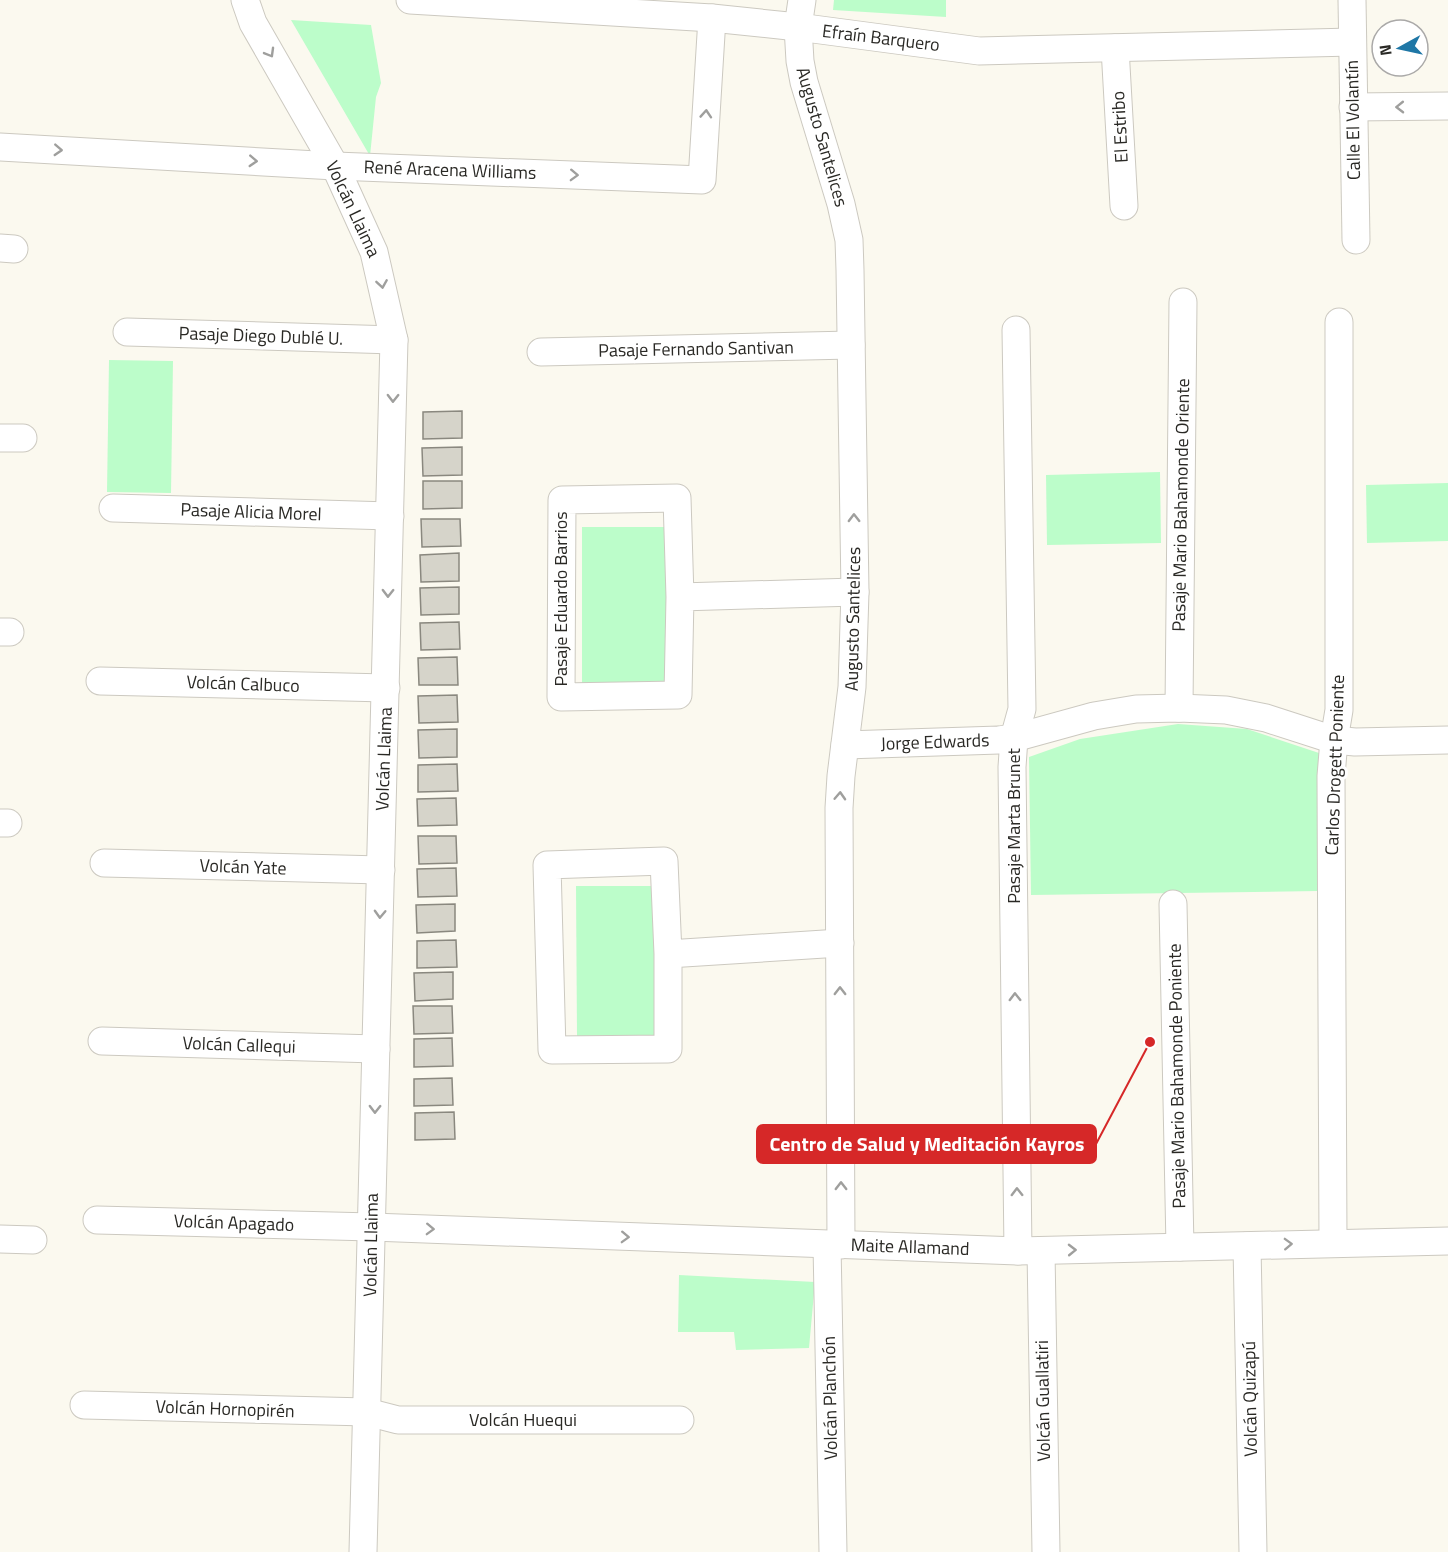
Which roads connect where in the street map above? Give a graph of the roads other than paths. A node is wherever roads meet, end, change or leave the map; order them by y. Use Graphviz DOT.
graph roads {
  1 [pos="245,0"];
  2 [pos="410,0"];
  3 [pos="802,0"];
  4 [pos="1352,0"];
  5 [pos="712,18"];
  6 [pos="798,27"];
  7 [pos="1352,42"];
  8 [pos="1115,48"];
  9 [pos="1448,106"];
  10 [pos="1353,107"];
  11 [pos="0,147"];
  12 [pos="335,166"];
  13 [pos="1124,206"];
  14 [pos="1356,240"];
  15 [pos="1183,302"];
  16 [pos="1339,322"];
  17 [pos="1016,330"];
  18 [pos="127,332"];
  19 [pos="394,340"];
  20 [pos="851,345"];
  21 [pos="541,352"];
  22 [pos="113,508"];
  23 [pos="390,516"];
  24 [pos="855,592"];
  25 [pos="680,597"];
  26 [pos="100,681"];
  27 [pos="386,688"];
  28 [pos="1179,708"];
  29 [pos="1014,738"];
  30 [pos="1334,740"];
  31 [pos="1448,740"];
  32 [pos="845,745"];
  33 [pos="104,863"];
  34 [pos="381,870"];
  35 [pos="1173,904"];
  36 [pos="840,943"];
  37 [pos="668,954"];
  38 [pos="102,1041"];
  39 [pos="376,1049"];
  40 [pos="97,1220"];
  41 [pos="372,1227"];
  42 [pos="0,1239"];
  43 [pos="33,1240"];
  44 [pos="1448,1241"];
  45 [pos="1333,1243"];
  46 [pos="834,1245"];
  47 [pos="1247,1246"];
  48 [pos="1180,1247"];
  49 [pos="1029,1251"];
  50 [pos="84,1405"];
  51 [pos="367,1412"];
  52 [pos="680,1420"];
  53 [pos="363,1552"];
  54 [pos="833,1552"];
  55 [pos="1046,1552"];
  56 [pos="1253,1552"];
  1 -- 12 [label="street, Volcán Llaima, one-way"];
  2 -- 5 [label="street, Efraín Barquero"];
  3 -- 6 [label="street, Augusto Santelices"];
  4 -- 7 [label="street, Calle El Volantín"];
  5 -- 6 [label="street, Efraín Barquero"];
  12 -- 5 [label="street, René Aracena Williams, one-way"];
  6 -- 8 [label="street, Efraín Barquero"];
  6 -- 20 [label="street, Augusto Santelices"];
  7 -- 8 [label="street, Efraín Barquero"];
  7 -- 10 [label="street, Calle El Volantín"];
  8 -- 13 [label="street, El Estribo"];
  9 -- 10 [label="street, one-way"];
  10 -- 14 [label="street, Calle El Volantín"];
  11 -- 12 [label="street, René Aracena Williams, one-way"];
  12 -- 19 [label="street, Volcán Llaima, one-way"];
  15 -- 28 [label="street, Pasaje Mario Bahamonde Oriente"];
  16 -- 30 [label="street, Carlos Drogett Poniente"];
  17 -- 29 [label="street, Pasaje Marta Brunet"];
  18 -- 19 [label="street, Pasaje Diego Dublé U."];
  19 -- 23 [label="street, Volcán Llaima, one-way"];
  20 -- 21 [label="street, Pasaje Fernando Santivan"];
  24 -- 20 [label="street, Augusto Santelices, one-way"];
  22 -- 23 [label="street, Pasaje Alicia Morel"];
  23 -- 27 [label="street, Volcán Llaima, one-way"];
  24 -- 25 [label="street"];
  24 -- 32 [label="street, Augusto Santelices"];
  25 -- 25 [label="street, Pasaje Eduardo Barrios"];
  26 -- 27 [label="street, Volcán Calbuco"];
  27 -- 34 [label="street, Volcán Llaima"];
  28 -- 29 [label="street, Jorge Edwards"];
  28 -- 30 [label="street, Jorge Edwards"];
  29 -- 32 [label="street, Jorge Edwards"];
  49 -- 29 [label="street, Pasaje Marta Brunet, one-way"];
  30 -- 31 [label="street, Jorge Edwards"];
  30 -- 45 [label="street, Carlos Drogett Poniente"];
  36 -- 32 [label="street, Augusto Santelices, one-way"];
  33 -- 34 [label="street, Volcán Yate"];
  34 -- 39 [label="street, Volcán Llaima, one-way"];
  35 -- 48 [label="street, Pasaje Mario Bahamonde Poniente"];
  36 -- 37 [label="street"];
  46 -- 36 [label="street, Augusto Santelices, one-way"];
  37 -- 37 [label="street"];
  38 -- 39 [label="street, Volcán Callequi"];
  39 -- 41 [label="street, Volcán Llaima, one-way"];
  40 -- 41 [label="street, Volcán Apagado"];
  41 -- 46 [label="street, Maite Allamand, one-way"];
  41 -- 51 [label="street, Volcán Llaima"];
  42 -- 43 [label="street"];
  44 -- 45 [label="street, Maite Allamand"];
  47 -- 45 [label="street, Maite Allamand, one-way"];
  46 -- 49 [label="street, Maite Allamand"];
  46 -- 54 [label="street, Volcán Planchón"];
  47 -- 48 [label="street, Maite Allamand"];
  47 -- 56 [label="street, Volcán Quizapú"];
  49 -- 48 [label="street, Maite Allamand, one-way"];
  49 -- 55 [label="street, Volcán Guallatiri"];
  50 -- 51 [label="street, Volcán Hornopirén"];
  51 -- 52 [label="street, Volcán Huequi"];
  51 -- 53 [label="street, Volcán Llaima"];
}
